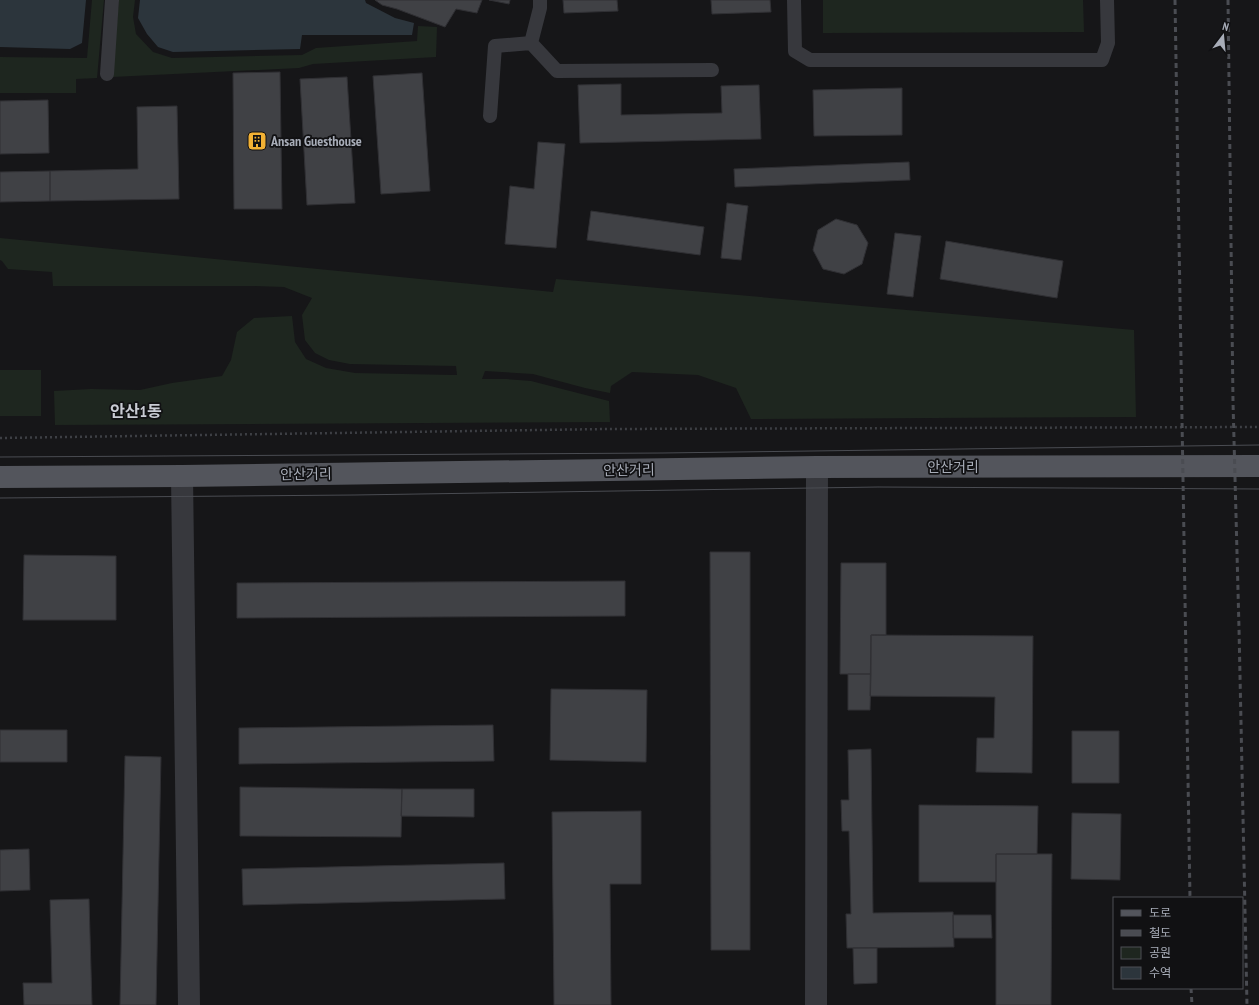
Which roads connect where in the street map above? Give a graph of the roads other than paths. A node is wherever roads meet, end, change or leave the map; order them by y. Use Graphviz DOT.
graph roads {
  1 [pos="112,0"];
  2 [pos="540,0"];
  3 [pos="794,0"];
  4 [pos="1107,0"];
  5 [pos="531,43"];
  6 [pos="712,70"];
  7 [pos="107,74"];
  8 [pos="490,116"];
  9 [pos="1259,466"];
  10 [pos="817,467"];
  11 [pos="182,476"];
  12 [pos="0,477"];
  13 [pos="189,1005"];
  14 [pos="816,1005"];
  1 -- 7 [label="lane"];
  2 -- 5 [label="lane"];
  3 -- 4 [label="lane"];
  5 -- 6 [label="lane"];
  5 -- 8 [label="lane"];
  9 -- 10 [label="main road, 안산거리"];
  10 -- 11 [label="main road, 안산거리"];
  10 -- 14 [label="street"];
  11 -- 12 [label="main road, 안산거리"];
  11 -- 13 [label="street"];
}
